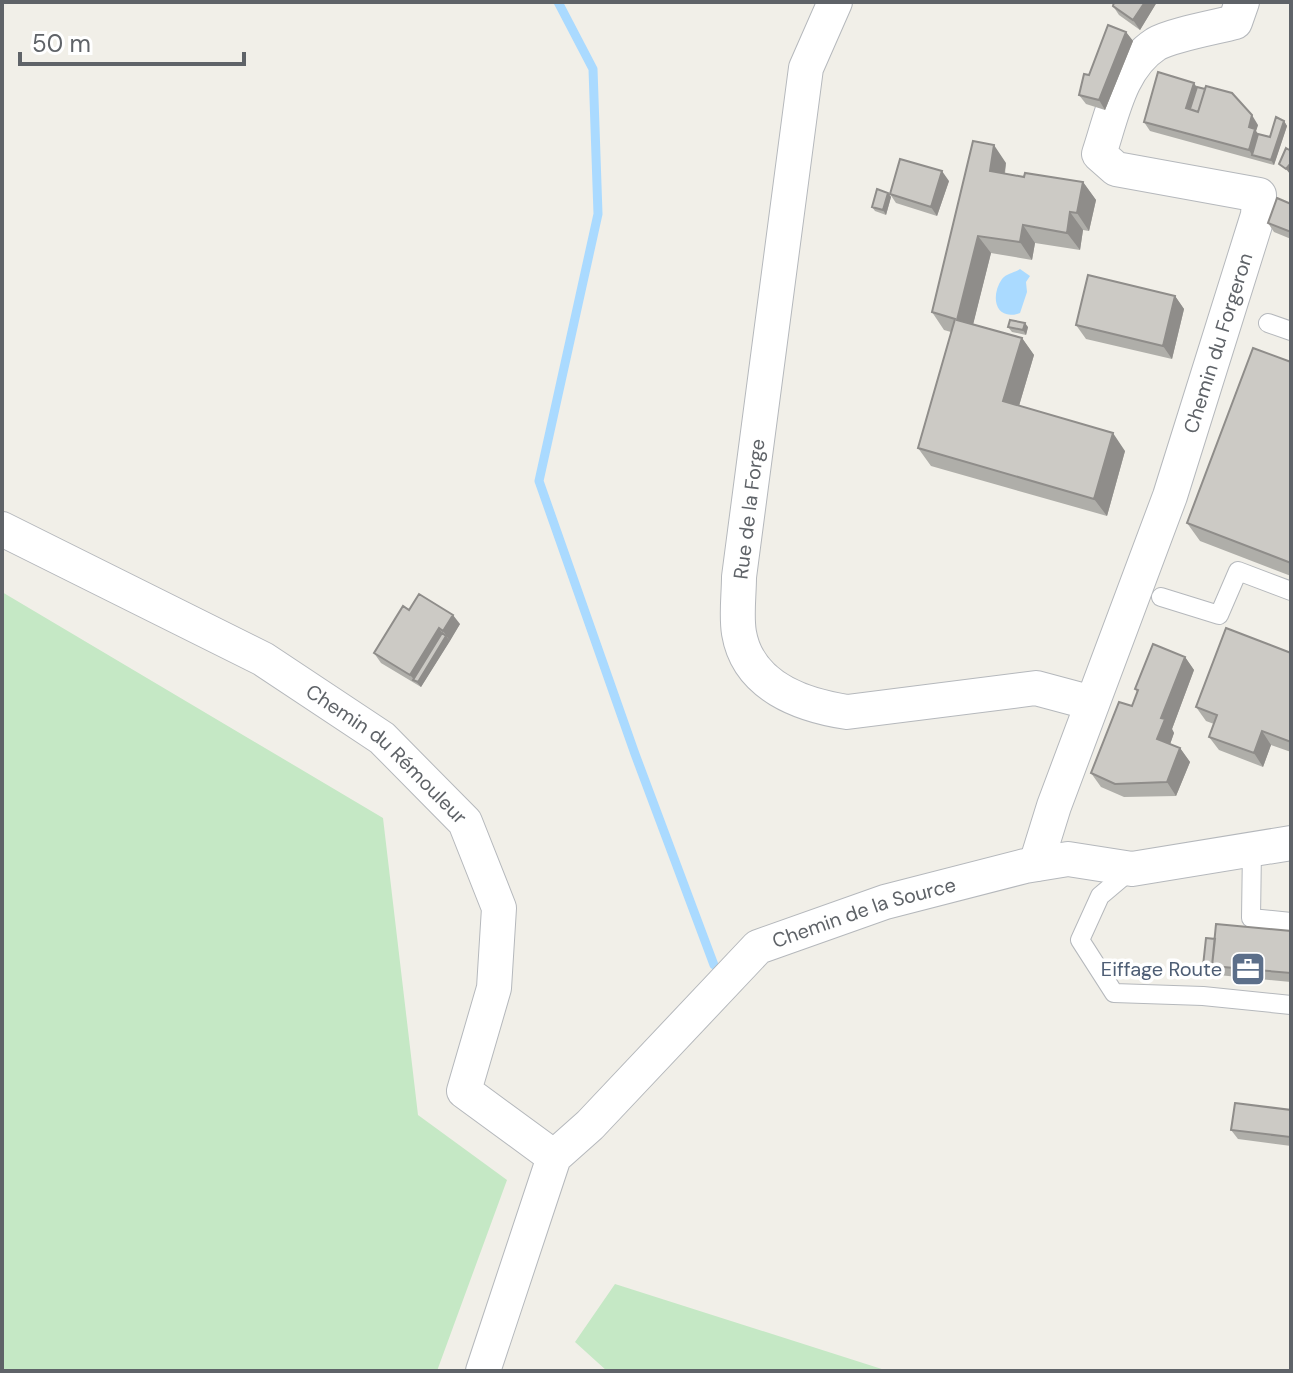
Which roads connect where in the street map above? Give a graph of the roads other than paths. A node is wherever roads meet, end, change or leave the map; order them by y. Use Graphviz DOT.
graph roads {
  1 [pos="835,2"];
  2 [pos="1242,2"];
  3 [pos="1268,323"];
  4 [pos="1291,331"];
  5 [pos="2,529"];
  6 [pos="1291,591"];
  7 [pos="1161,597"];
  8 [pos="1092,703"];
  9 [pos="1291,843"];
  10 [pos="1252,849"];
  11 [pos="1036,864"];
  12 [pos="1132,869"];
  13 [pos="1291,922"];
  14 [pos="1291,1005"];
  15 [pos="554,1157"];
  16 [pos="483,1371"];
  1 -- 8 [label="street, Rue de la Forge"];
  2 -- 8 [label="street, Chemin du Forgeron"];
  3 -- 4 [label="lane"];
  5 -- 15 [label="street, Chemin du Rémouleur"];
  6 -- 7 [label="lane"];
  8 -- 11 [label="street, Chemin du Forgeron"];
  9 -- 10 [label="street, Chemin de la Source"];
  10 -- 12 [label="street, Chemin de la Source"];
  10 -- 13 [label="lane"];
  11 -- 12 [label="street, Chemin de la Source"];
  11 -- 15 [label="street, Chemin de la Source"];
  12 -- 14 [label="lane"];
  15 -- 16 [label="street"];
}
